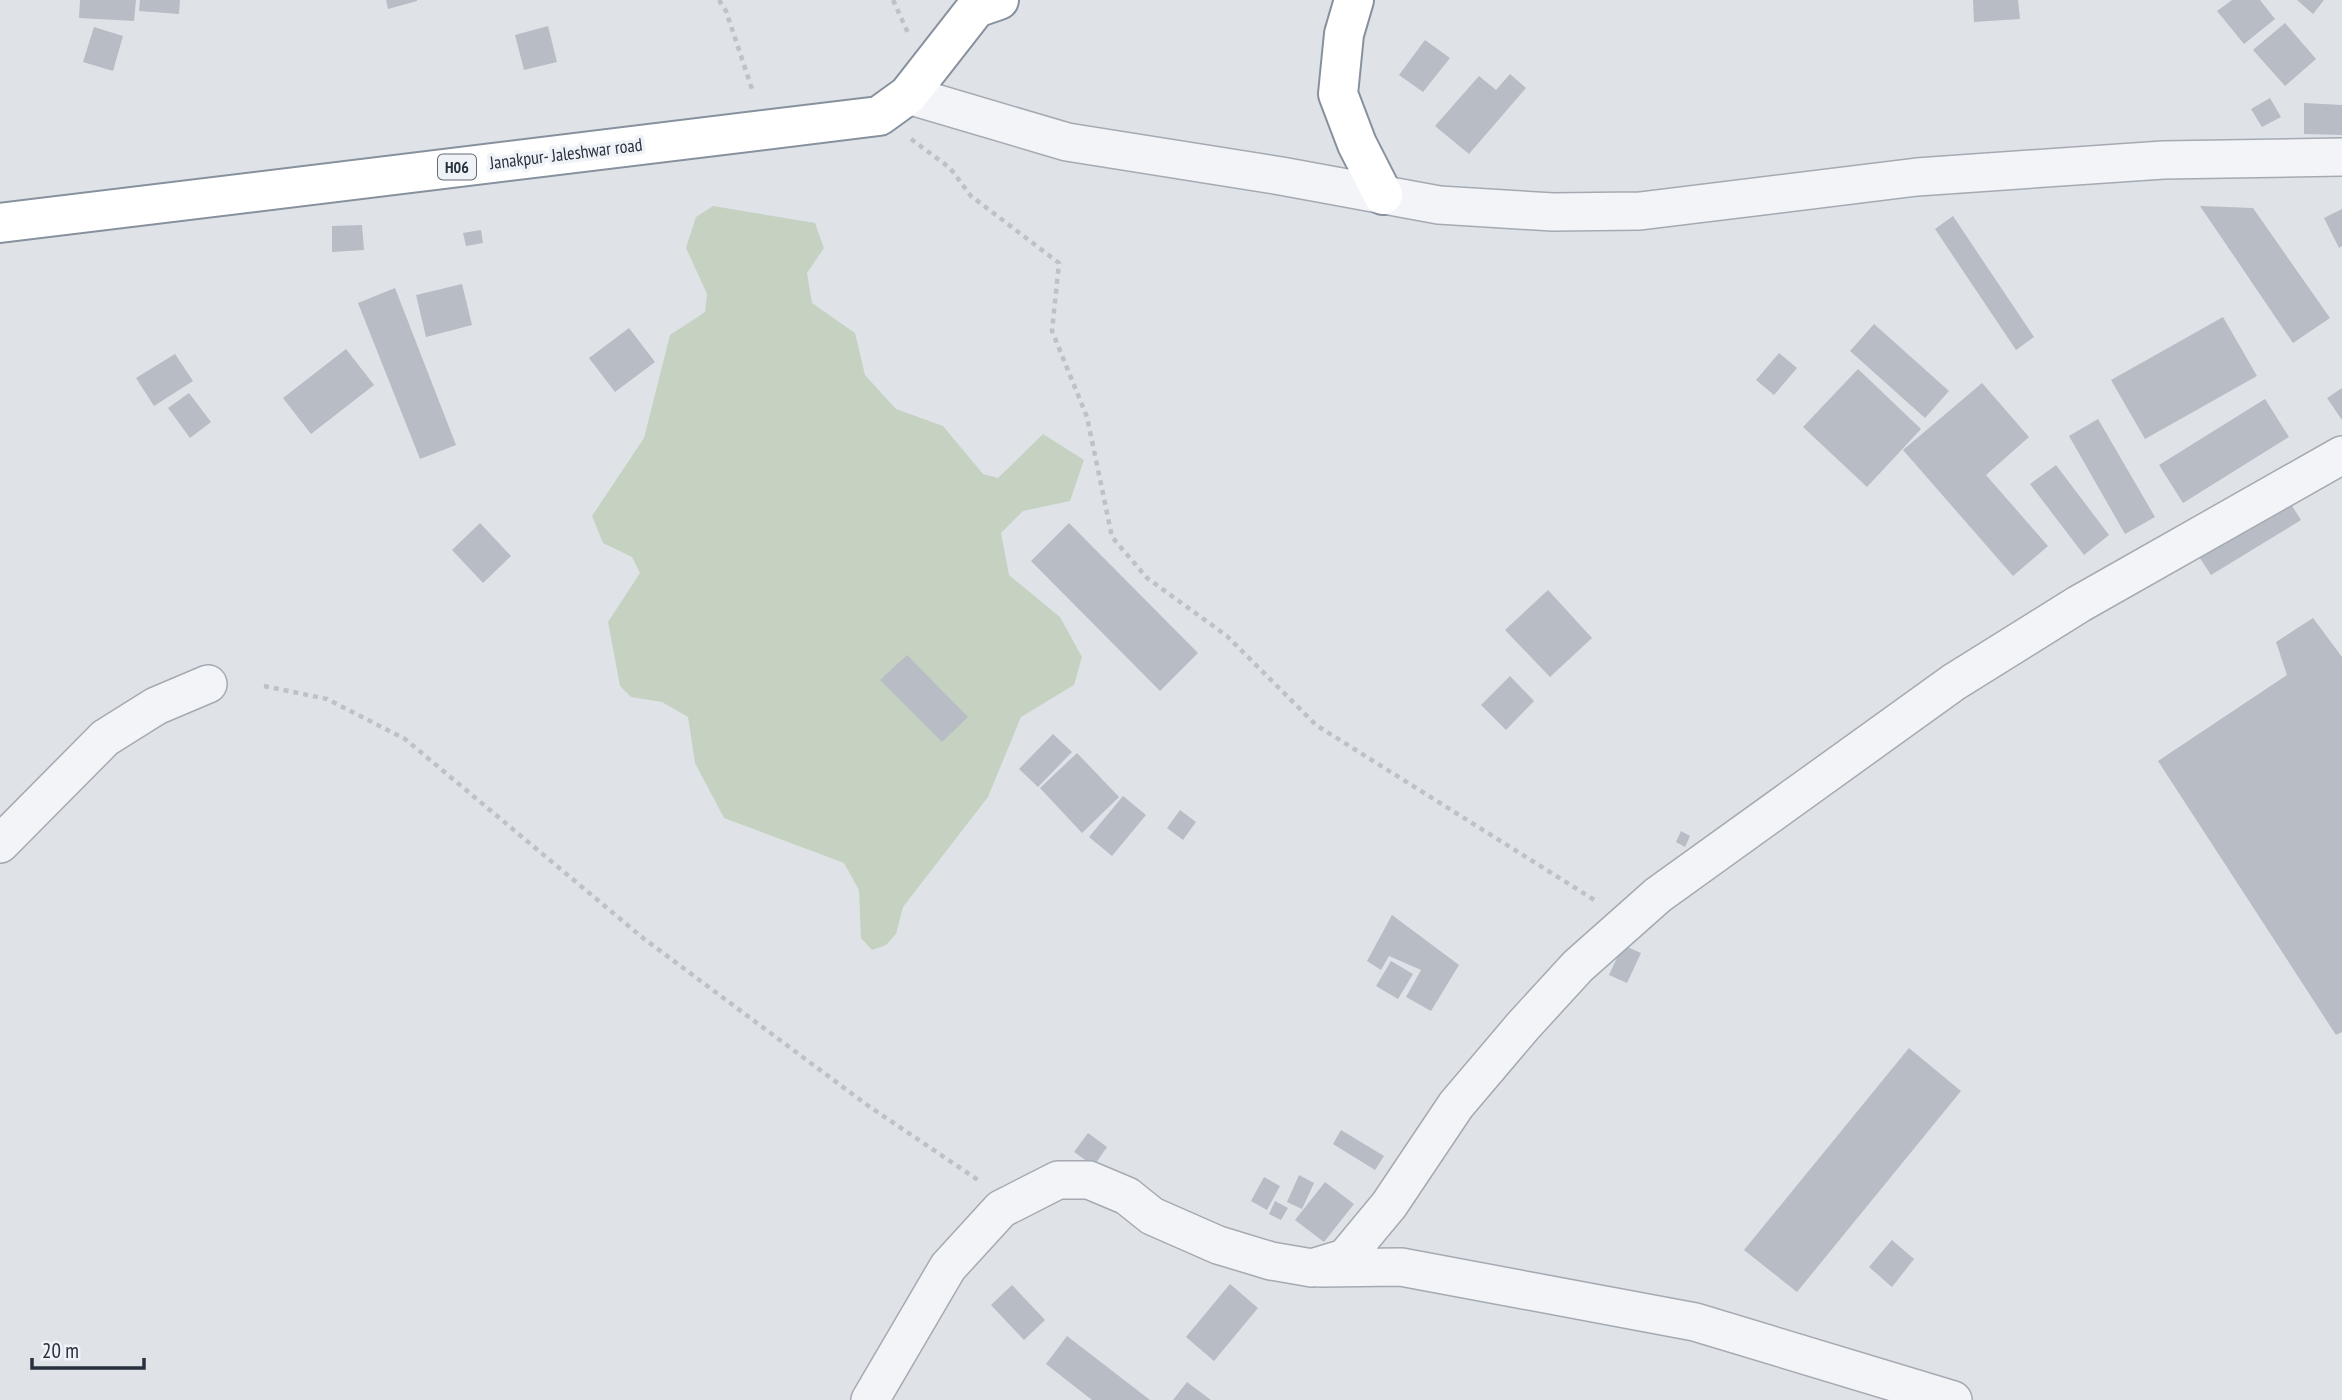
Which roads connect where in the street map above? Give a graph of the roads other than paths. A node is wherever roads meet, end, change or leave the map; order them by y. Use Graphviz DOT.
graph roads {
  1 [pos="999,0"];
  2 [pos="1354,0"];
  3 [pos="894,106"];
  4 [pos="2342,157"];
  5 [pos="1383,195"];
  6 [pos="161,204"];
  7 [pos="0,223"];
  8 [pos="2342,455"];
  9 [pos="208,684"];
  10 [pos="0,844"];
  11 [pos="1312,1268"];
  12 [pos="870,1400"];
  13 [pos="1953,1400"];
  1 -- 3 [label="highway"];
  2 -- 5 [label="highway"];
  3 -- 5 [label="street"];
  3 -- 7 [label="highway, Janakpur- Jaleshwar road / H06"];
  4 -- 5 [label="street"];
  6 -- 7 [label="highway, Janakpur- Jaleshwar road / H06"];
  8 -- 11 [label="street"];
  9 -- 10 [label="street"];
  11 -- 12 [label="street"];
  11 -- 13 [label="street"];
}
